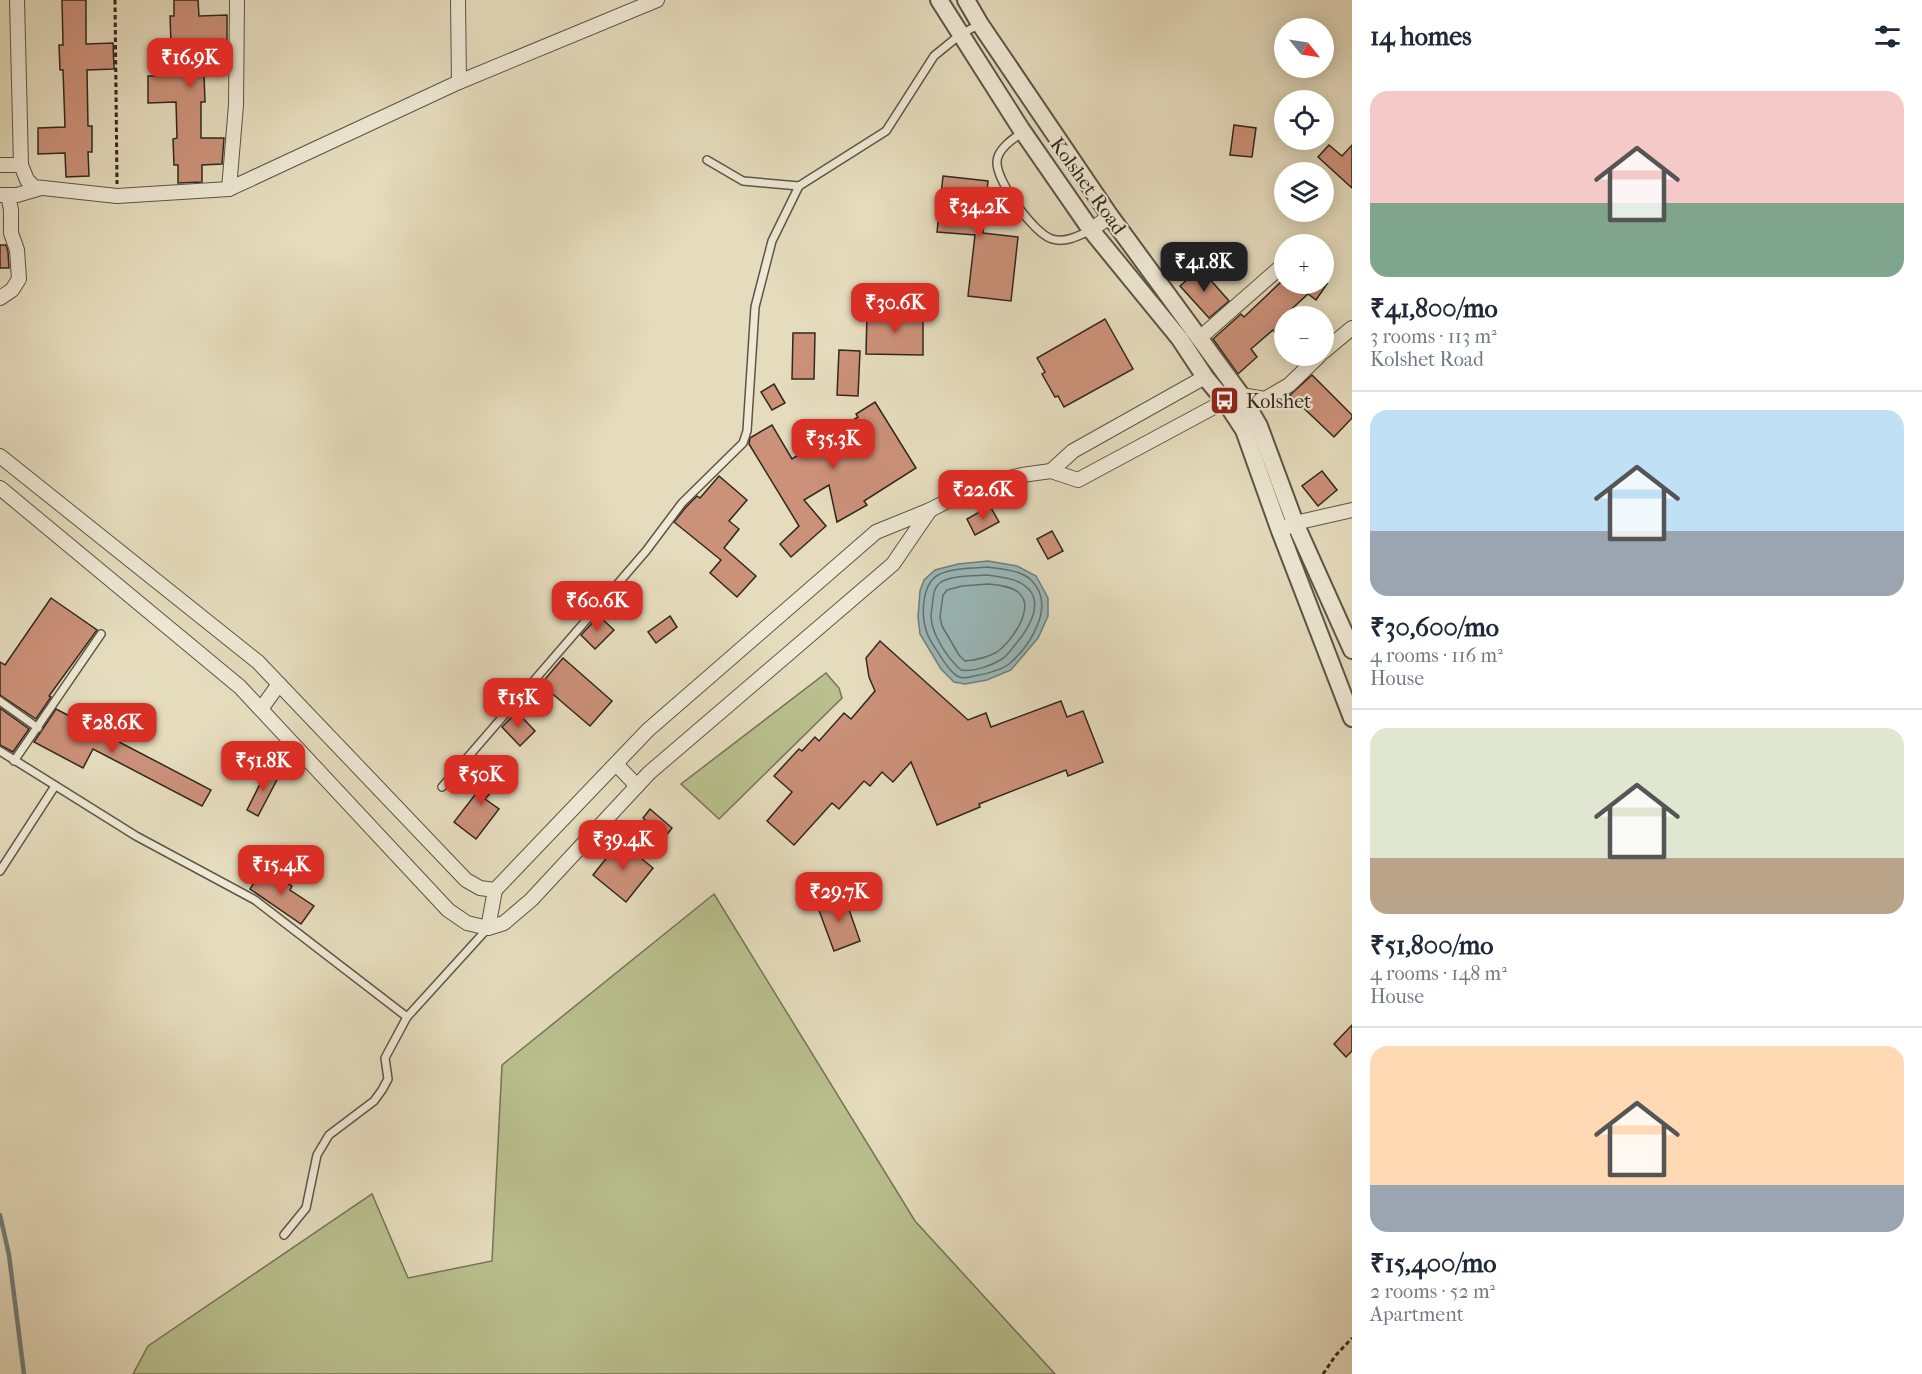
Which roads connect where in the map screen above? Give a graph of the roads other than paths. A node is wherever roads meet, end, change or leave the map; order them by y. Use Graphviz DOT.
graph roads {
  1 [pos="17,0"];
  2 [pos="237,0"];
  3 [pos="458,0"];
  4 [pos="657,0"];
  5 [pos="939,0"];
  6 [pos="966,0"];
  7 [pos="980,24"];
  8 [pos="962,34"];
  9 [pos="459,82"];
  10 [pos="1023,132"];
  11 [pos="707,160"];
  12 [pos="0,165"];
  13 [pos="21,165"];
  14 [pos="799,186"];
  15 [pos="41,188"];
  16 [pos="229,189"];
  17 [pos="4,195"];
  18 [pos="1110,216"];
  19 [pos="1091,230"];
  20 [pos="1274,272"];
  21 [pos="0,298"];
  22 [pos="1352,328"];
  23 [pos="1199,336"];
  24 [pos="1334,343"];
  25 [pos="1308,366"];
  26 [pos="1205,377"];
  27 [pos="1241,395"];
  28 [pos="1225,400"];
  29 [pos="3,465"];
  30 [pos="1051,471"];
  31 [pos="0,488"];
  32 [pos="930,510"];
  33 [pos="1352,510"];
  34 [pos="1287,527"];
  35 [pos="101,634"];
  36 [pos="1352,650"];
  37 [pos="279,684"];
  38 [pos="0,701"];
  39 [pos="261,709"];
  40 [pos="1352,718"];
  41 [pos="38,728"];
  42 [pos="0,751"];
  43 [pos="14,761"];
  44 [pos="616,764"];
  45 [pos="55,786"];
  46 [pos="637,786"];
  47 [pos="441,787"];
  48 [pos="0,871"];
  49 [pos="495,890"];
  50 [pos="488,928"];
  51 [pos="407,1017"];
  52 [pos="284,1235"];
  1 -- 13 [label="street"];
  2 -- 16 [label="street"];
  3 -- 9 [label="street"];
  4 -- 9 [label="street"];
  5 -- 8 [label="street, Kolshet Road"];
  6 -- 7 [label="street, Kolshet Road"];
  7 -- 8 [label="lane"];
  7 -- 18 [label="street, Kolshet Road"];
  8 -- 10 [label="street, Kolshet Road"];
  8 -- 14 [label="lane"];
  9 -- 16 [label="street"];
  10 -- 19 [label="street, Kolshet Road"];
  10 -- 19 [label="lane"];
  11 -- 14 [label="lane"];
  12 -- 13 [label="street"];
  13 -- 15 [label="street"];
  14 -- 47 [label="lane"];
  15 -- 16 [label="street"];
  15 -- 17 [label="street"];
  17 -- 21 [label="street"];
  18 -- 19 [label="street"];
  18 -- 23 [label="street, Kolshet Road"];
  19 -- 26 [label="street, Kolshet Road"];
  20 -- 23 [label="street"];
  22 -- 24 [label="street"];
  23 -- 27 [label="street, Kolshet Road"];
  25 -- 27 [label="street"];
  26 -- 28 [label="street, Kolshet Road"];
  26 -- 30 [label="street"];
  27 -- 28 [label="street"];
  27 -- 34 [label="street, Kolshet Road"];
  28 -- 30 [label="street"];
  28 -- 34 [label="street, Kolshet Road"];
  29 -- 37 [label="street"];
  30 -- 32 [label="street"];
  31 -- 39 [label="street"];
  32 -- 44 [label="street"];
  32 -- 46 [label="street"];
  33 -- 34 [label="street"];
  34 -- 36 [label="street, Kolshet Road"];
  34 -- 40 [label="street, Kolshet Road"];
  35 -- 41 [label="lane"];
  37 -- 39 [label="street"];
  37 -- 49 [label="street"];
  38 -- 41 [label="lane"];
  39 -- 50 [label="street"];
  41 -- 43 [label="lane"];
  42 -- 43 [label="lane"];
  43 -- 45 [label="lane"];
  44 -- 46 [label="street"];
  44 -- 49 [label="street"];
  45 -- 48 [label="lane"];
  45 -- 51 [label="lane"];
  46 -- 50 [label="street"];
  49 -- 50 [label="street"];
  50 -- 51 [label="lane"];
  51 -- 52 [label="lane"];
}
